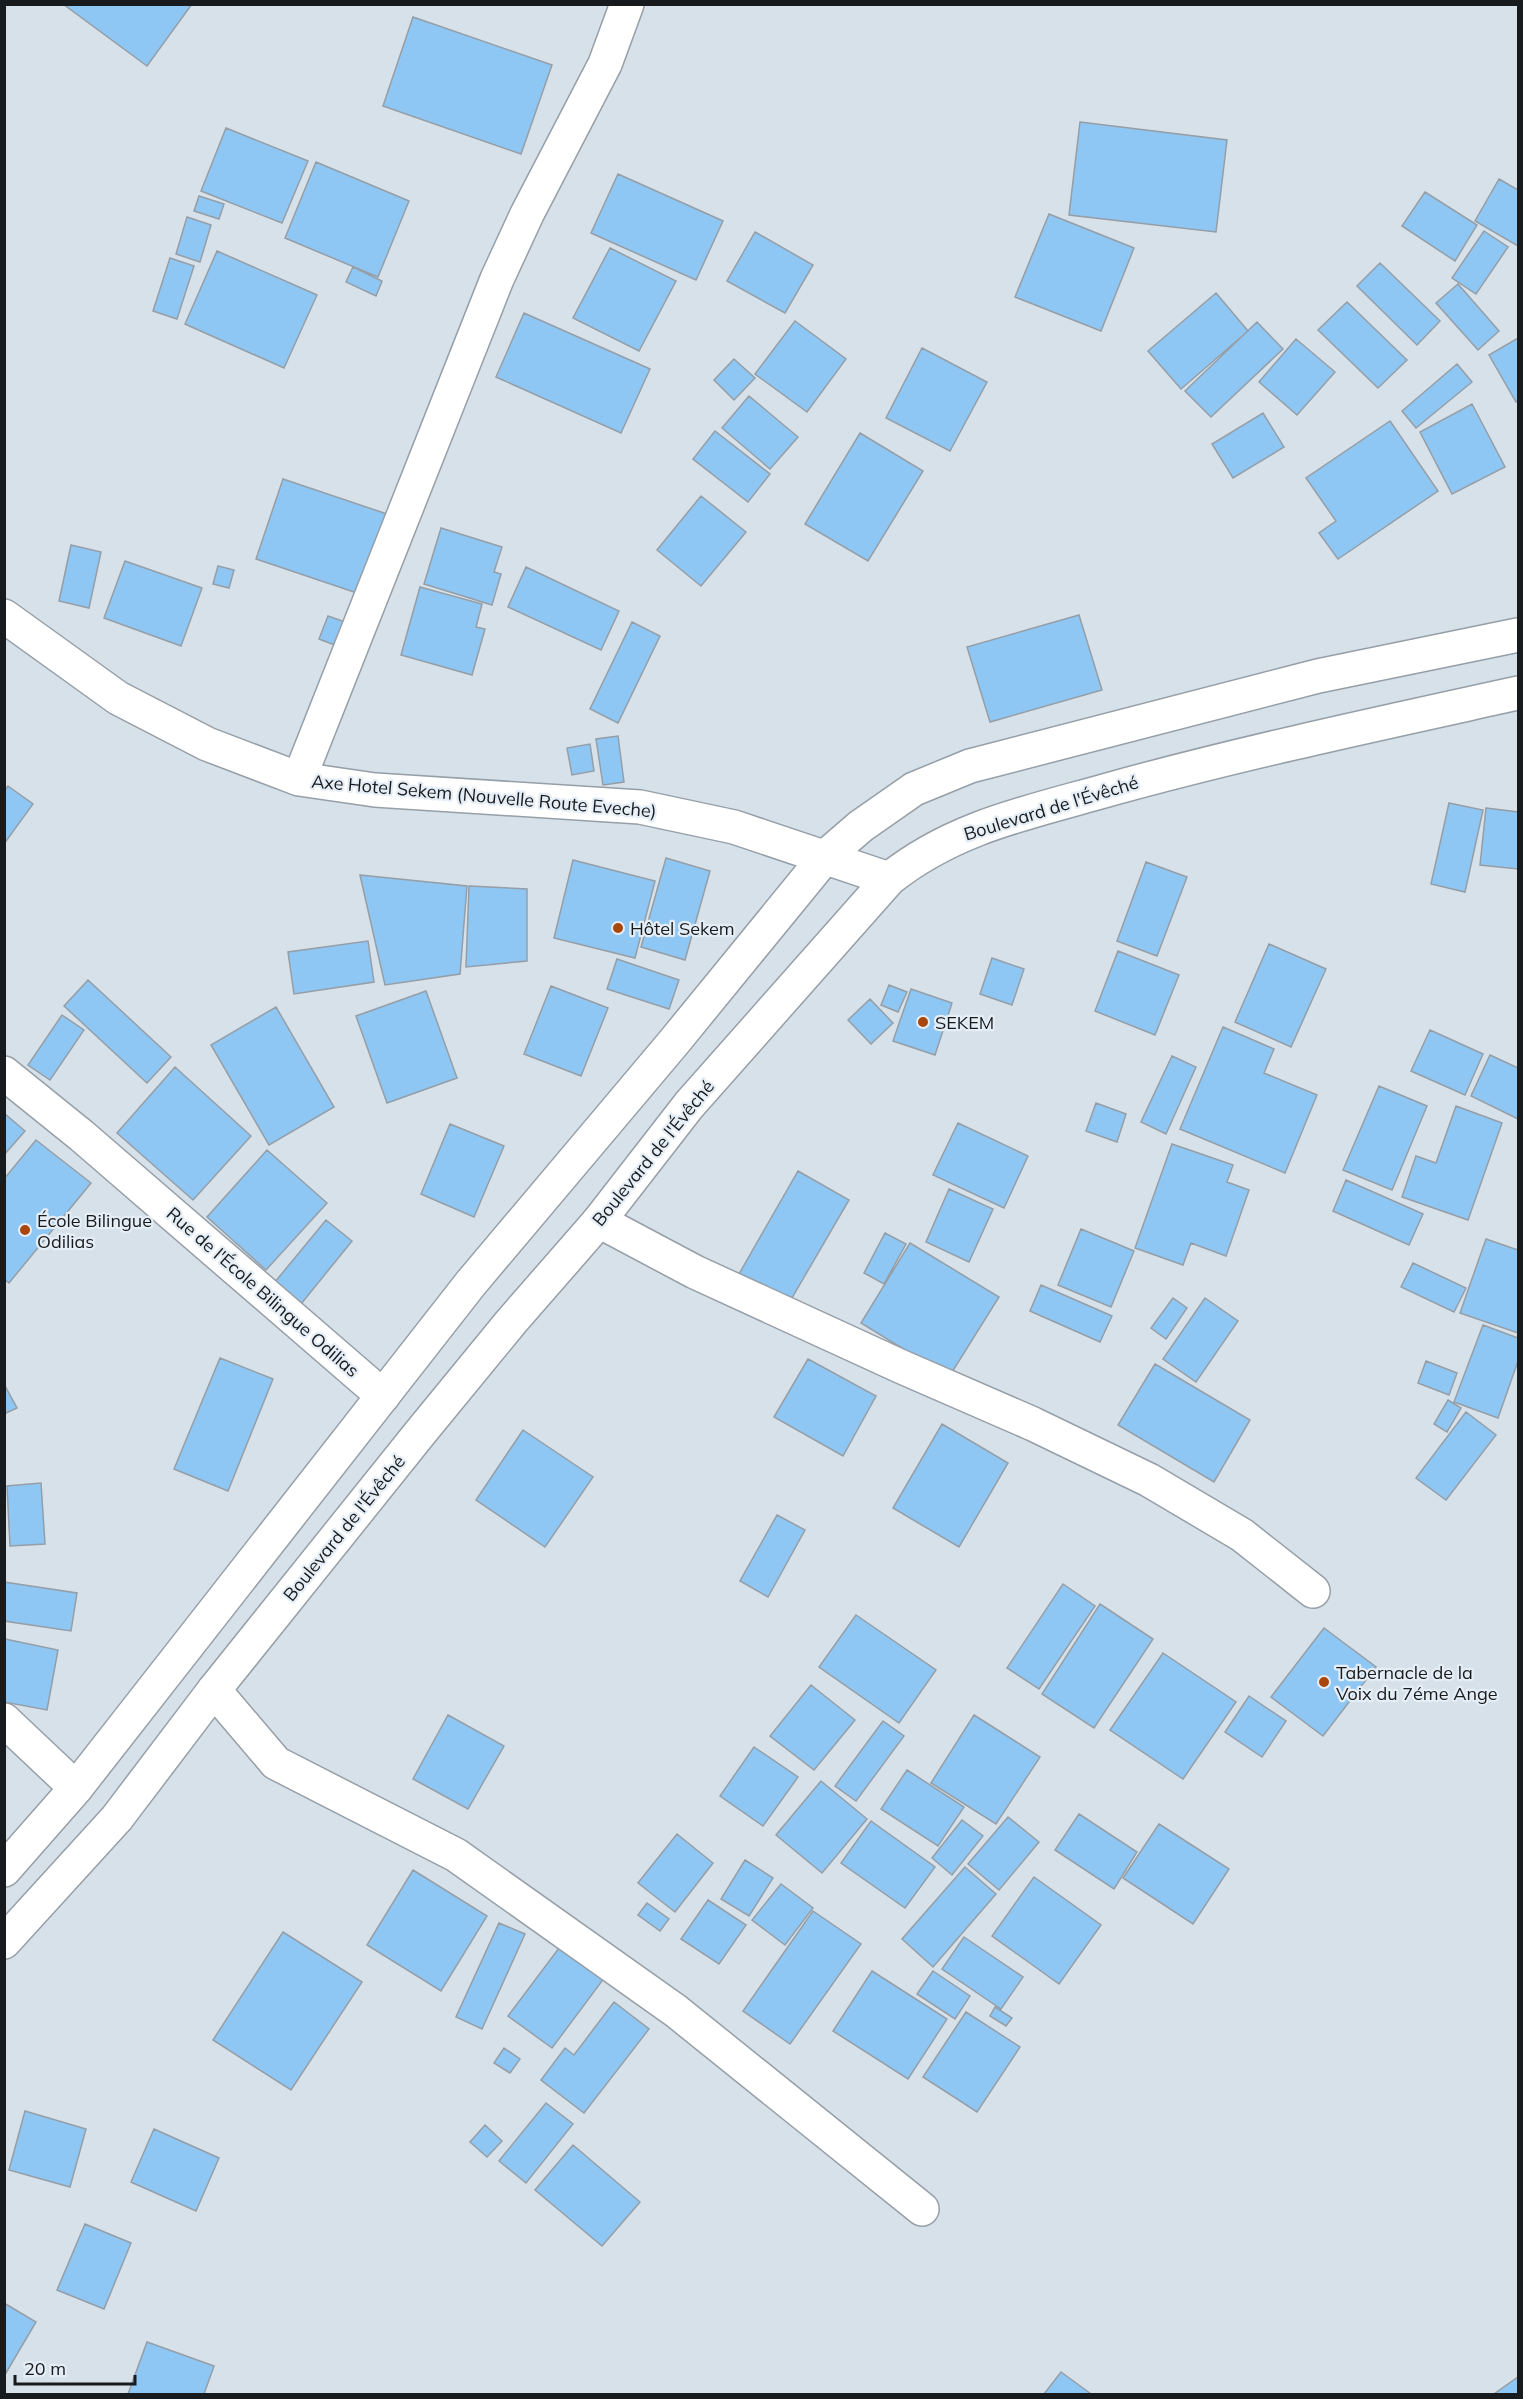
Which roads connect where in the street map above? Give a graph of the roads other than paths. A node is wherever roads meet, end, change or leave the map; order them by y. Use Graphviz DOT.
graph roads {
  1 [pos="627,4"];
  2 [pos="4,616"];
  3 [pos="1518,635"];
  4 [pos="1518,693"];
  5 [pos="299,779"];
  6 [pos="825,857"];
  7 [pos="889,879"];
  8 [pos="4,1072"];
  9 [pos="599,1221"];
  10 [pos="383,1396"];
  11 [pos="1313,1591"];
  12 [pos="214,1690"];
  13 [pos="4,1720"];
  14 [pos="76,1788"];
  15 [pos="4,1870"];
  16 [pos="4,1942"];
  17 [pos="922,2209"];
  1 -- 5 [label="main road"];
  2 -- 5 [label="main road, Axe Hotel Sekem (Nouvelle Route Eveche)"];
  3 -- 6 [label="main road"];
  4 -- 7 [label="main road, Boulevard de l'Évêché"];
  5 -- 6 [label="main road, Axe Hotel Sekem (Nouvelle Route Eveche)"];
  6 -- 7 [label="main road, Axe Hotel Sekem (Nouvelle Route Eveche)"];
  6 -- 10 [label="main road"];
  7 -- 9 [label="main road, Boulevard de l'Évêché"];
  8 -- 10 [label="main road, Rue de l'École Bilingue Odilias"];
  9 -- 11 [label="main road"];
  9 -- 12 [label="main road, Boulevard de l'Évêché"];
  10 -- 14 [label="main road"];
  12 -- 16 [label="main road, Boulevard de l'Évêché"];
  12 -- 17 [label="main road"];
  13 -- 14 [label="main road"];
  14 -- 15 [label="main road"];
}
